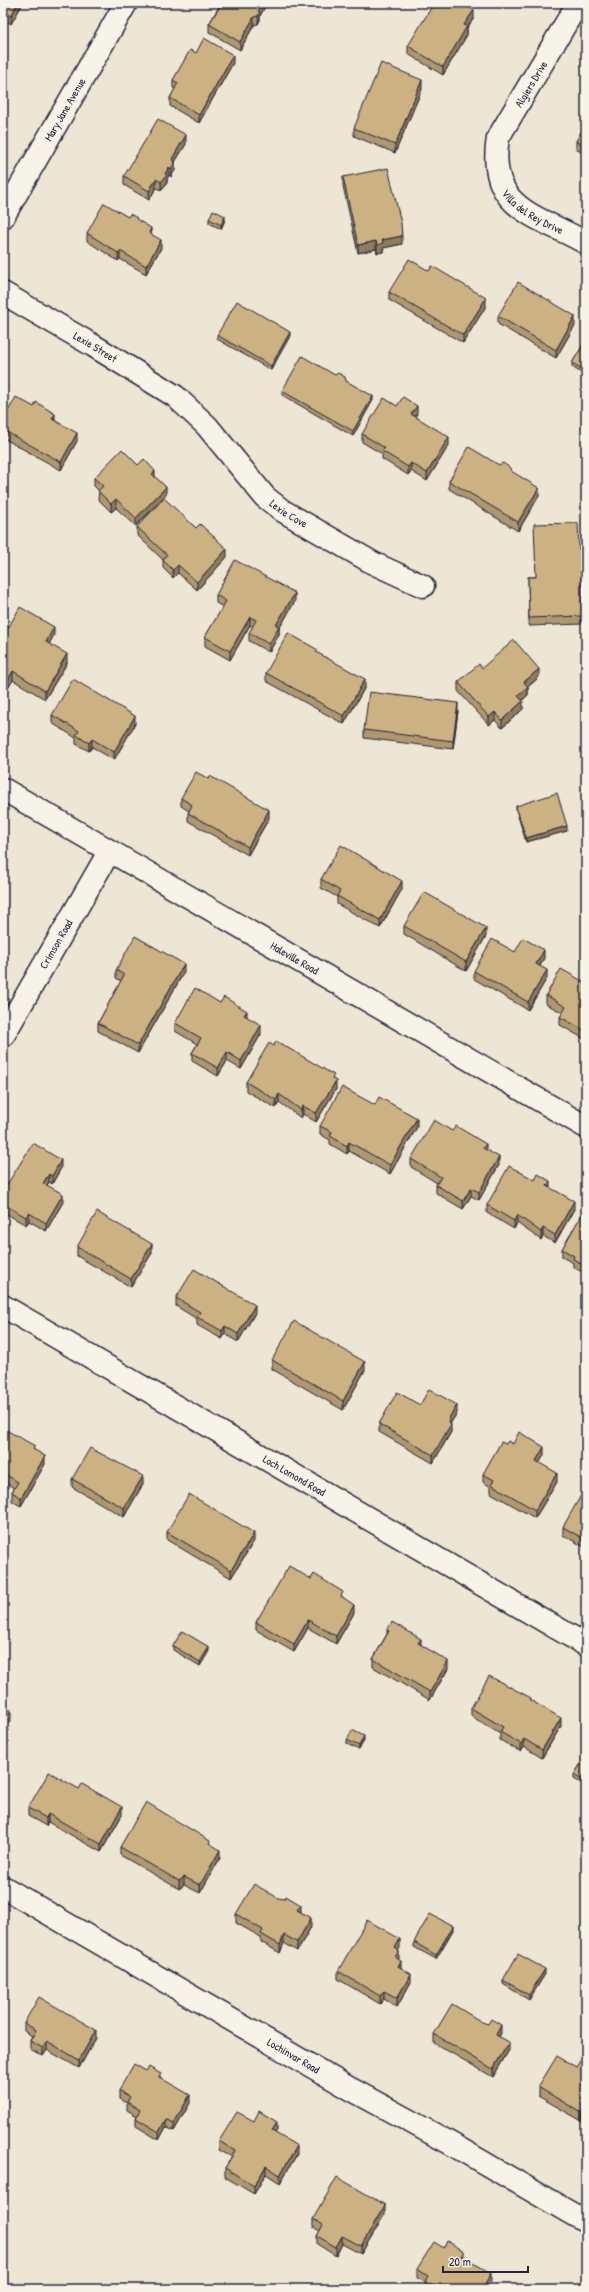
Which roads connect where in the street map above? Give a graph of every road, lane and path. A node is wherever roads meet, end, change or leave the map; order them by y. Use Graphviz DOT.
graph roads {
  1 [pos="126,3"];
  2 [pos="578,3"];
  3 [pos="496,168"];
  4 [pos="3,217"];
  5 [pos="586,243"];
  6 [pos="3,294"];
  7 [pos="185,405"];
  8 [pos="423,586"];
  9 [pos="3,789"];
  10 [pos="109,852"];
  11 [pos="3,1036"];
  12 [pos="586,1127"];
  13 [pos="3,1306"];
  14 [pos="586,1646"];
  15 [pos="3,1887"];
  16 [pos="586,2222"];
  1 -- 4 [label="street, Mary Jane Avenue"];
  2 -- 3 [label="street, Algiers Drive"];
  3 -- 5 [label="street, Villa del Rey Drive"];
  6 -- 7 [label="street, Lexie Street"];
  7 -- 8 [label="street, Lexie Cove"];
  9 -- 10 [label="street, Haleville Road"];
  10 -- 11 [label="street, Crimson Road"];
  10 -- 12 [label="street, Haleville Road"];
  13 -- 14 [label="street, Loch Lomond Road"];
  15 -- 16 [label="street, Lochinvar Road"];
}
